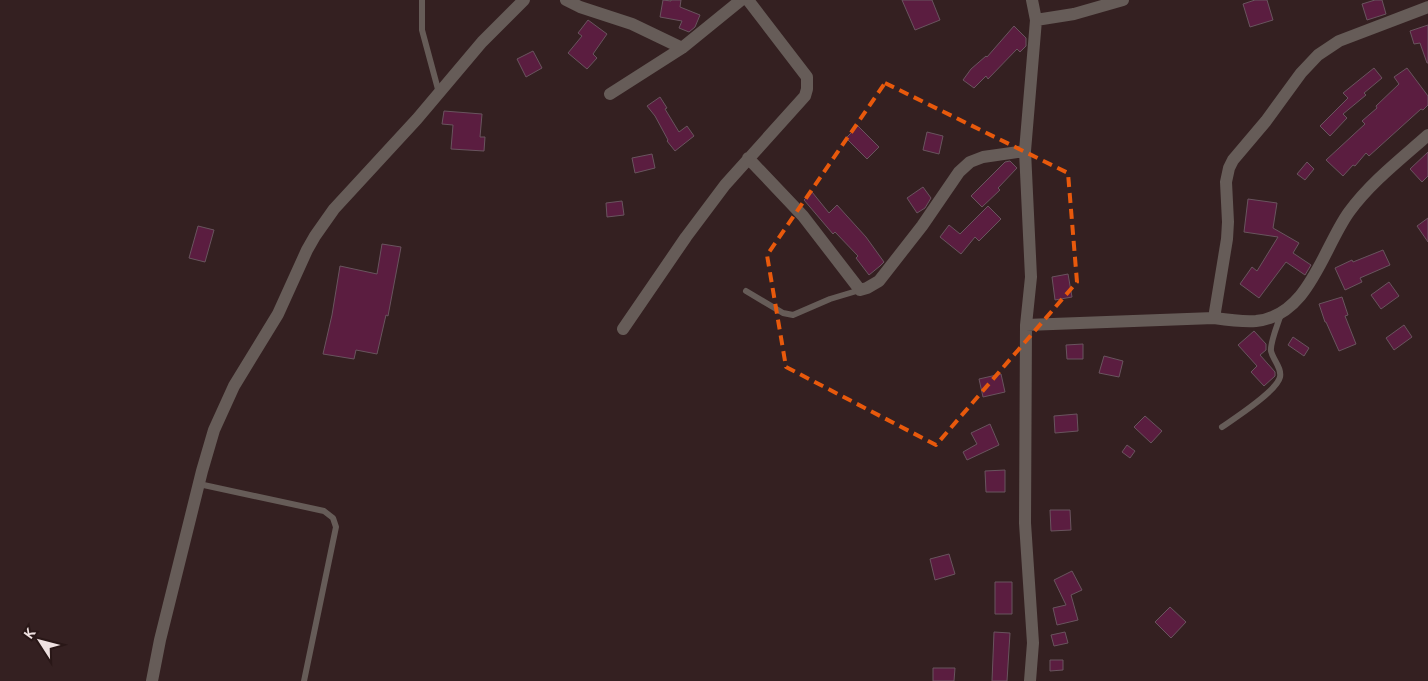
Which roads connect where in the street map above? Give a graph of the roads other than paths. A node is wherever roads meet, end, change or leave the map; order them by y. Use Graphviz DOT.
graph roads {
  1 [pos="422,0"];
  2 [pos="524,0"];
  3 [pos="566,0"];
  4 [pos="741,0"];
  5 [pos="748,0"];
  6 [pos="1032,0"];
  7 [pos="1123,0"];
  8 [pos="1428,7"];
  9 [pos="1036,20"];
  10 [pos="682,48"];
  11 [pos="438,93"];
  12 [pos="610,94"];
  13 [pos="1426,139"];
  14 [pos="1024,151"];
  15 [pos="748,158"];
  16 [pos="860,290"];
  17 [pos="746,291"];
  18 [pos="1281,313"];
  19 [pos="1214,318"];
  20 [pos="1026,325"];
  21 [pos="623,329"];
  22 [pos="1222,427"];
  23 [pos="199,484"];
  24 [pos="152,681"];
  25 [pos="304,681"];
  26 [pos="1030,681"];
  1 -- 11 [label="lane"];
  2 -- 11 [label="street"];
  3 -- 10 [label="street"];
  4 -- 10 [label="street"];
  5 -- 15 [label="street"];
  6 -- 9 [label="street"];
  7 -- 9 [label="street"];
  8 -- 19 [label="street"];
  9 -- 14 [label="street"];
  10 -- 12 [label="street"];
  11 -- 23 [label="street"];
  13 -- 18 [label="street"];
  14 -- 16 [label="street"];
  14 -- 20 [label="street"];
  15 -- 16 [label="street"];
  15 -- 21 [label="street"];
  16 -- 17 [label="lane"];
  18 -- 19 [label="street"];
  18 -- 22 [label="lane"];
  19 -- 20 [label="street"];
  20 -- 26 [label="street"];
  23 -- 24 [label="street"];
  23 -- 25 [label="lane"];
}
